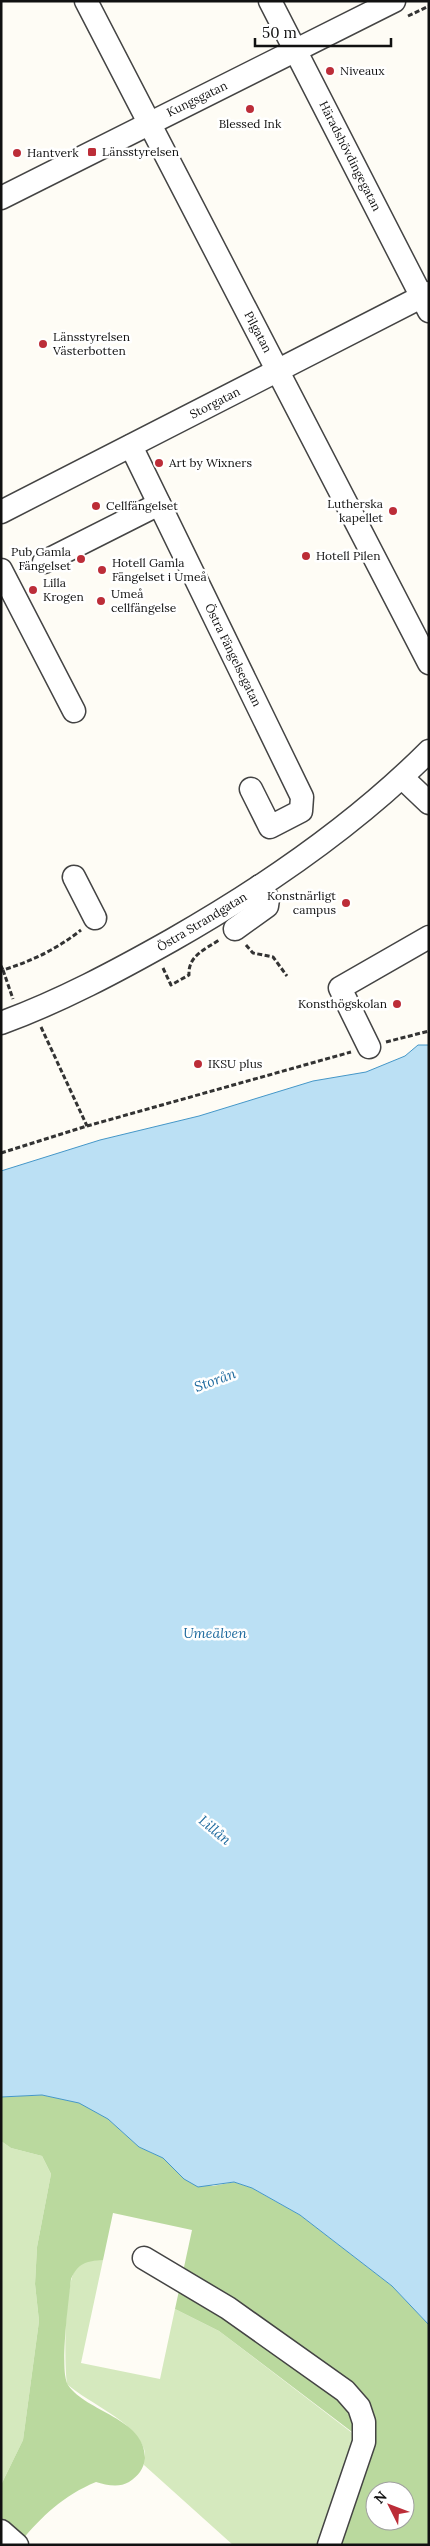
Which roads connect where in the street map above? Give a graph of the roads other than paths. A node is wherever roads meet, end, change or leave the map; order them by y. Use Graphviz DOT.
graph roads {
  1 [pos="86,1"];
  2 [pos="270,1"];
  3 [pos="394,1"];
  4 [pos="296,51"];
  5 [pos="149,122"];
  6 [pos="1,198"];
  7 [pos="426,300"];
  8 [pos="279,371"];
  9 [pos="131,446"];
  10 [pos="159,504"];
  11 [pos="1,512"];
  12 [pos="44,562"];
  13 [pos="1,570"];
  14 [pos="429,663"];
  15 [pos="74,711"];
  16 [pos="429,751"];
  17 [pos="409,784"];
  18 [pos="251,789"];
  19 [pos="429,803"];
  20 [pos="74,877"];
  21 [pos="260,886"];
  22 [pos="95,918"];
  23 [pos="429,937"];
  24 [pos="241,938"];
  25 [pos="1,1023"];
  26 [pos="369,1047"];
  27 [pos="144,2258"];
  28 [pos="1,2531"];
  29 [pos="17,2545"];
  30 [pos="330,2545"];
  1 -- 5 [label="street, Pilgatan"];
  2 -- 4 [label="street, Häradshövdingegatan"];
  3 -- 4 [label="street, Kungsgatan"];
  4 -- 5 [label="street, Kungsgatan"];
  4 -- 7 [label="street, Häradshövdingegatan"];
  5 -- 6 [label="street, Kungsgatan"];
  5 -- 8 [label="street, Pilgatan"];
  7 -- 8 [label="street, Storgatan"];
  8 -- 9 [label="street, Storgatan"];
  8 -- 14 [label="street, Pilgatan"];
  9 -- 10 [label="street, Östra Fängelsegatan"];
  9 -- 11 [label="street, Storgatan"];
  10 -- 12 [label="street"];
  10 -- 18 [label="street, Östra Fängelsegatan"];
  13 -- 15 [label="street"];
  16 -- 21 [label="street, Östra Strandgatan"];
  17 -- 19 [label="street"];
  20 -- 22 [label="street"];
  21 -- 24 [label="street"];
  21 -- 25 [label="street, Östra Strandgatan"];
  23 -- 26 [label="street"];
  27 -- 30 [label="street"];
  28 -- 29 [label="street"];
}
